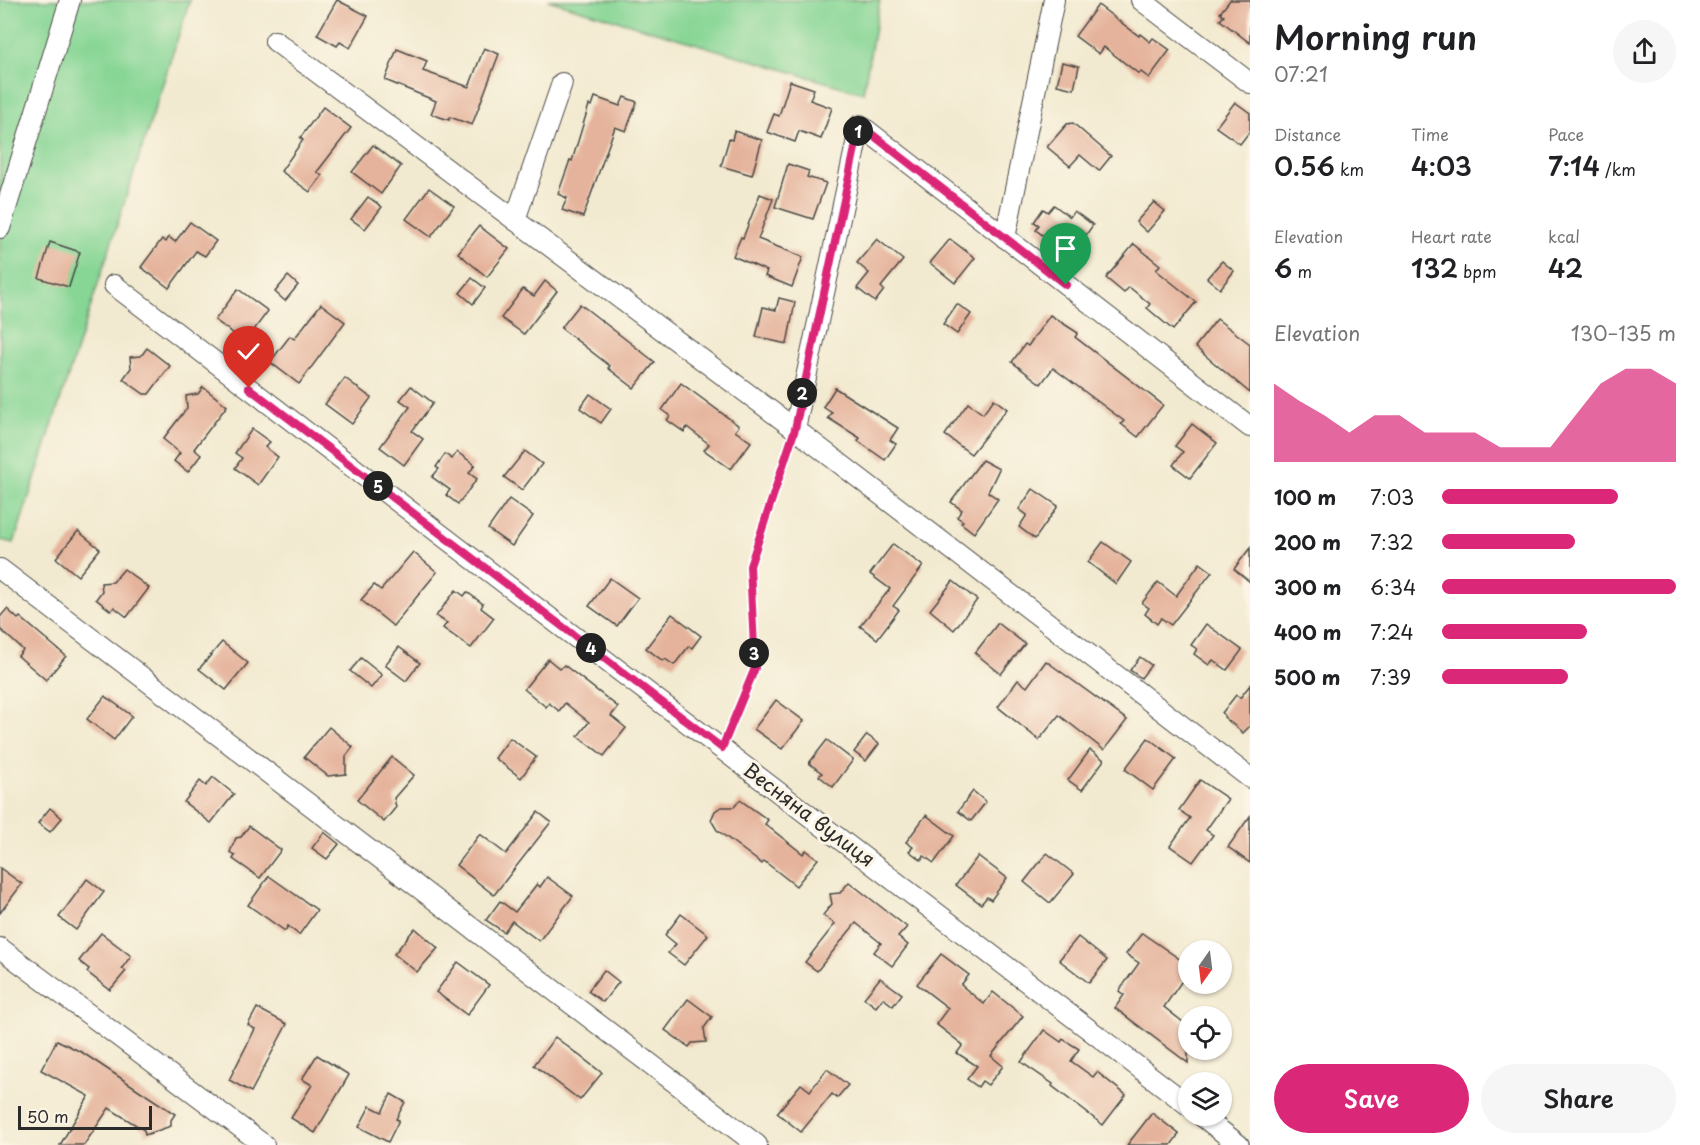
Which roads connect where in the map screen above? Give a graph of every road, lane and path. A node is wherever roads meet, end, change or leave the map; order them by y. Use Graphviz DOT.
graph roads {
  1 [pos="70,0"];
  2 [pos="1054,0"];
  3 [pos="1141,0"];
  4 [pos="275,41"];
  5 [pos="562,83"];
  6 [pos="1250,83"];
  7 [pos="515,220"];
  8 [pos="0,228"];
  9 [pos="1005,238"];
  10 [pos="114,285"];
  11 [pos="1250,427"];
  12 [pos="795,429"];
  13 [pos="0,569"];
  14 [pos="722,748"];
  15 [pos="1250,778"];
  16 [pos="0,948"];
  17 [pos="1178,1097"];
  18 [pos="1215,1126"];
  19 [pos="264,1145"];
  20 [pos="757,1145"];
  21 [pos="1239,1145"];
  1 -- 8 [label="street"];
  2 -- 9 [label="street"];
  3 -- 6 [label="street"];
  4 -- 7 [label="street"];
  5 -- 7 [label="street"];
  7 -- 12 [label="street"];
  9 -- 11 [label="street"];
  9 -- 12 [label="street"];
  10 -- 14 [label="street, Весняна вулиця"];
  12 -- 14 [label="path"];
  12 -- 15 [label="street"];
  13 -- 20 [label="street"];
  14 -- 17 [label="street, Весняна вулиця"];
  16 -- 19 [label="street"];
  18 -- 21 [label="street"];
}
